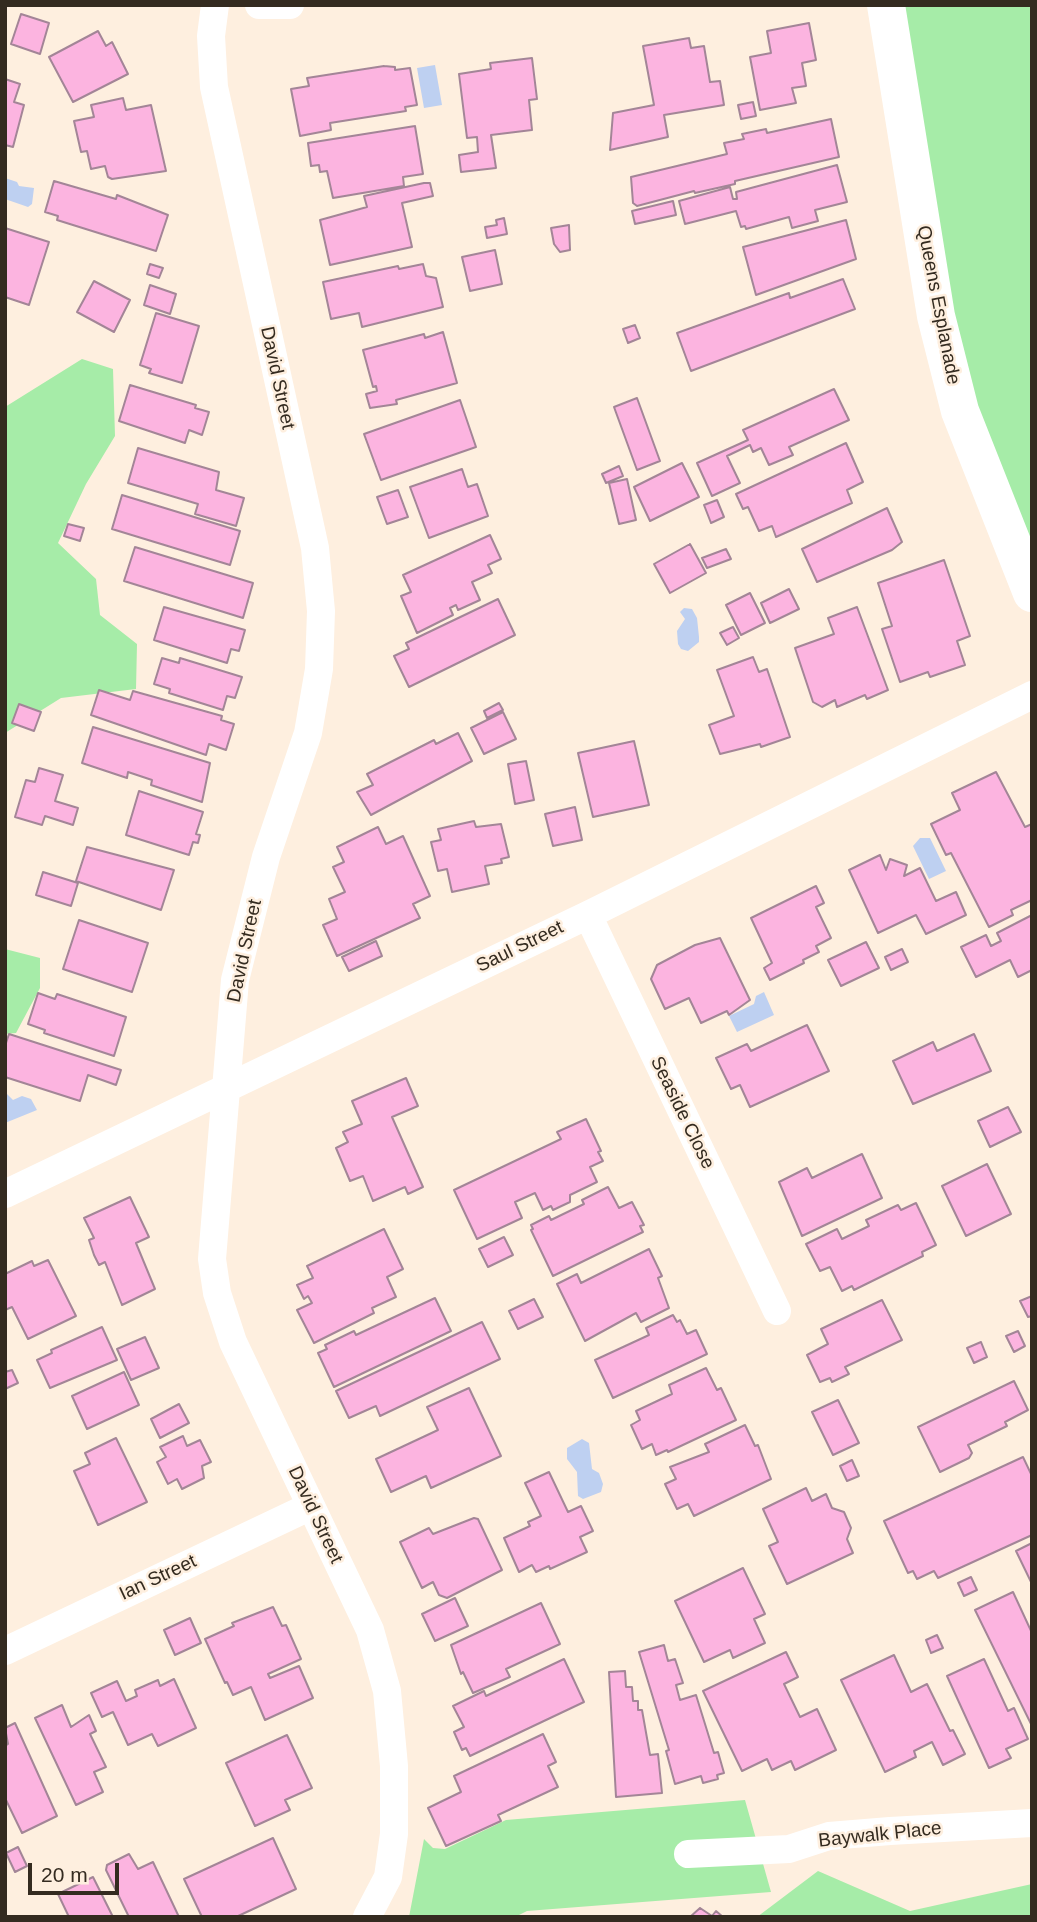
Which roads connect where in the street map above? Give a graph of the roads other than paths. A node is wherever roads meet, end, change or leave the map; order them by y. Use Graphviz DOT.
graph roads {
  1 [pos="215,5"];
  2 [pos="259,5"];
  3 [pos="290,5"];
  4 [pos="886,5"];
  5 [pos="1032,593"];
  6 [pos="1032,695"];
  7 [pos="588,915"];
  8 [pos="224,1089"];
  9 [pos="5,1194"];
  10 [pos="777,1311"];
  11 [pos="311,1506"];
  12 [pos="5,1651"];
  13 [pos="1032,1823"];
  14 [pos="688,1854"];
  15 [pos="367,1917"];
  1 -- 8 [label="street, David Street"];
  2 -- 3 [label="street"];
  4 -- 5 [label="street, Queens Esplanade"];
  6 -- 7 [label="street, Saul Street"];
  7 -- 8 [label="street, Saul Street"];
  7 -- 10 [label="street, Seaside Close"];
  8 -- 9 [label="street, Saul Street"];
  8 -- 11 [label="street, David Street"];
  11 -- 12 [label="street, Ian Street"];
  11 -- 15 [label="street, David Street"];
  13 -- 14 [label="street, Baywalk Place"];
}
